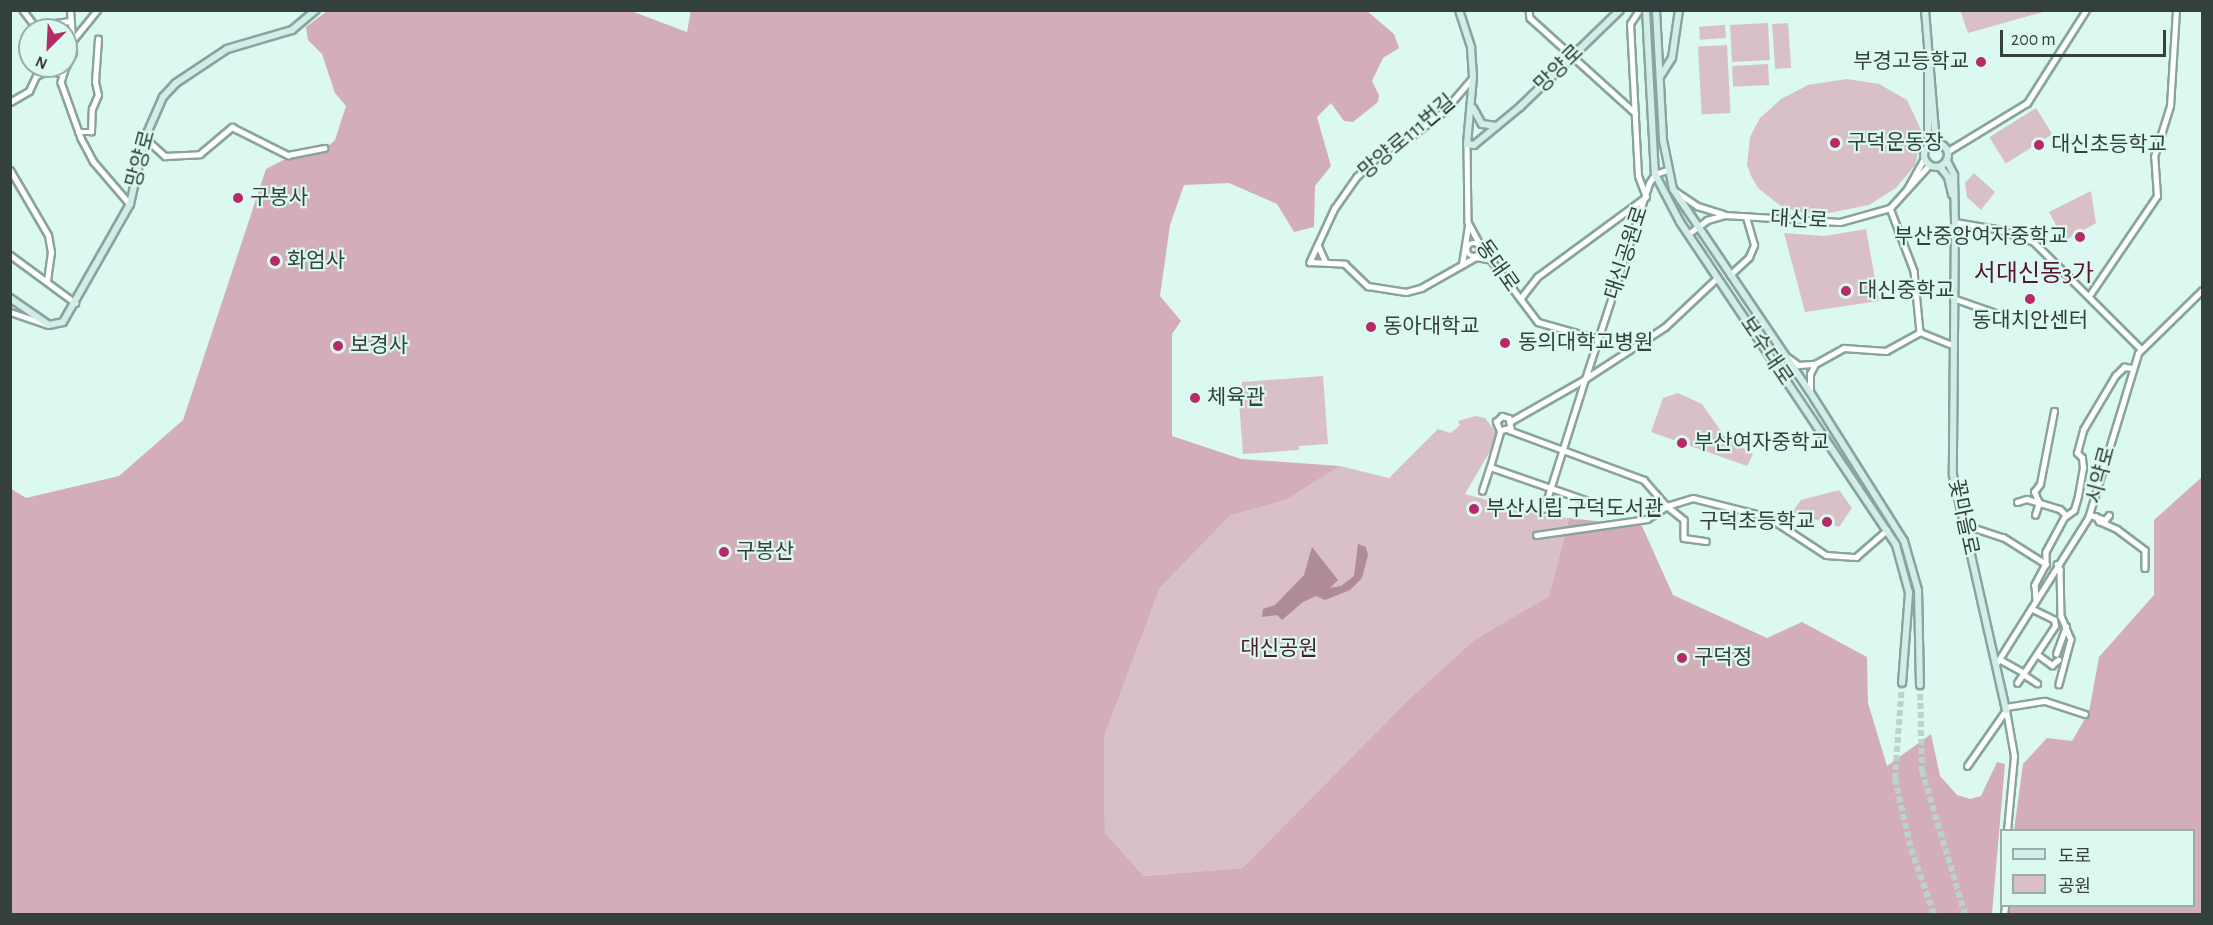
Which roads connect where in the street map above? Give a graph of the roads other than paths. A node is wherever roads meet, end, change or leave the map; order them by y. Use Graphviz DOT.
graph roads {
  1 [pos="97,10"];
  2 [pos="316,10"];
  3 [pos="1459,10"];
  4 [pos="1529,10"];
  5 [pos="1620,10"];
  6 [pos="1639,10"];
  7 [pos="1646,10"];
  8 [pos="1656,10"];
  9 [pos="1679,10"];
  10 [pos="1925,10"];
  11 [pos="2086,10"];
  12 [pos="2176,10"];
  13 [pos="78,34"];
  14 [pos="98,39"];
  15 [pos="1572,56"];
  16 [pos="1929,61"];
  17 [pos="1473,77"];
  18 [pos="1660,77"];
  19 [pos="35,78"];
  20 [pos="62,78"];
  21 [pos="10,102"];
  22 [pos="1473,102"];
  23 [pos="1635,113"];
  24 [pos="1497,126"];
  25 [pos="78,132"];
  26 [pos="145,138"];
  27 [pos="1936,143"];
  28 [pos="1467,144"];
  29 [pos="1928,146"];
  30 [pos="324,148"];
  31 [pos="1948,151"];
  32 [pos="1924,158"];
  33 [pos="1947,161"];
  34 [pos="1929,165"];
  35 [pos="1940,167"];
  36 [pos="10,170"];
  37 [pos="1667,170"];
  38 [pos="1655,174"];
  39 [pos="1673,189"];
  40 [pos="1906,190"];
  41 [pos="1646,197"];
  42 [pos="1953,198"];
  43 [pos="130,204"];
  44 [pos="1890,208"];
  45 [pos="1724,215"];
  46 [pos="1746,217"];
  47 [pos="1468,222"];
  48 [pos="1955,222"];
  49 [pos="1698,226"];
  50 [pos="1688,234"];
  51 [pos="1319,240"];
  52 [pos="1480,245"];
  53 [pos="1467,248"];
  54 [pos="10,255"];
  55 [pos="1476,257"];
  56 [pos="1493,260"];
  57 [pos="1328,262"];
  58 [pos="1462,264"];
  59 [pos="1730,275"];
  60 [pos="1717,278"];
  61 [pos="47,281"];
  62 [pos="2202,290"];
  63 [pos="2089,296"];
  64 [pos="10,298"];
  65 [pos="1953,298"];
  66 [pos="1520,299"];
  67 [pos="75,303"];
  68 [pos="10,312"];
  69 [pos="1993,312"];
  70 [pos="49,325"];
  71 [pos="1920,332"];
  72 [pos="1598,339"];
  73 [pos="1952,345"];
  74 [pos="2140,349"];
  75 [pos="1782,354"];
  76 [pos="1815,364"];
  77 [pos="2132,368"];
  78 [pos="1585,380"];
  79 [pos="1810,392"];
  80 [pos="2054,411"];
  81 [pos="1511,422"];
  82 [pos="1509,430"];
  83 [pos="1500,431"];
  84 [pos="2079,447"];
  85 [pos="1561,451"];
  86 [pos="2073,455"];
  87 [pos="1490,467"];
  88 [pos="1551,488"];
  89 [pos="1482,491"];
  90 [pos="2017,502"];
  91 [pos="1593,503"];
  92 [pos="2038,503"];
  93 [pos="1667,506"];
  94 [pos="1544,509"];
  95 [pos="2035,515"];
  96 [pos="2093,515"];
  97 [pos="2109,515"];
  98 [pos="2066,516"];
  99 [pos="1965,525"];
  100 [pos="1887,530"];
  101 [pos="1536,535"];
  102 [pos="1706,541"];
  103 [pos="2046,564"];
  104 [pos="2057,564"];
  105 [pos="2145,568"];
  106 [pos="2036,600"];
  107 [pos="2031,609"];
  108 [pos="2066,627"];
  109 [pos="2037,654"];
  110 [pos="2056,654"];
  111 [pos="2058,660"];
  112 [pos="1998,662"];
  113 [pos="2023,674"];
  114 [pos="1902,683"];
  115 [pos="2017,683"];
  116 [pos="2037,683"];
  117 [pos="2059,684"];
  118 [pos="1920,685"];
  119 [pos="2006,708"];
  120 [pos="2085,714"];
  121 [pos="1967,766"];
  122 [pos="2007,829"];
  1 -- 13 [label="street"];
  2 -- 26 [label="main road, 망양로"];
  3 -- 17 [label="main road"];
  4 -- 15 [label="street"];
  5 -- 15 [label="main road, 망양로"];
  6 -- 23 [label="street"];
  7 -- 38 [label="main road, 보수대로"];
  8 -- 18 [label="main road, 보수대로"];
  9 -- 18 [label="main road"];
  10 -- 16 [label="main road"];
  11 -- 31 [label="street"];
  12 -- 63 [label="street"];
  14 -- 25 [label="street"];
  15 -- 23 [label="street"];
  15 -- 24 [label="main road, 망양로"];
  16 -- 27 [label="main road"];
  16 -- 29 [label="main road"];
  17 -- 22 [label="main road"];
  17 -- 51 [label="street, 망양로111번길"];
  18 -- 37 [label="main road, 보수대로"];
  19 -- 21 [label="street"];
  20 -- 25 [label="street"];
  22 -- 24 [label="main road"];
  22 -- 28 [label="main road"];
  23 -- 41 [label="street"];
  24 -- 28 [label="main road, 망양로"];
  25 -- 43 [label="street"];
  26 -- 30 [label="street"];
  26 -- 43 [label="main road, 망양로"];
  27 -- 29 [label="main road"];
  27 -- 31 [label="main road"];
  28 -- 47 [label="street, 동대로"];
  29 -- 32 [label="main road"];
  31 -- 33 [label="main road, 꽃마을로"];
  32 -- 34 [label="main road"];
  32 -- 40 [label="street"];
  33 -- 35 [label="main road"];
  33 -- 42 [label="main road, 꽃마을로"];
  34 -- 35 [label="main road"];
  34 -- 40 [label="street"];
  35 -- 42 [label="main road, 꽃마을로"];
  36 -- 61 [label="street"];
  37 -- 38 [label="street"];
  37 -- 39 [label="main road, 보수대로"];
  38 -- 41 [label="street, 대신공원로"];
  38 -- 50 [label="main road, 보수대로"];
  39 -- 45 [label="street"];
  39 -- 49 [label="main road, 보수대로"];
  40 -- 44 [label="street"];
  41 -- 66 [label="street"];
  41 -- 72 [label="street, 대신공원로"];
  42 -- 48 [label="main road, 꽃마을로"];
  43 -- 67 [label="main road, 망양로"];
  44 -- 46 [label="street, 대신로"];
  44 -- 71 [label="street"];
  45 -- 46 [label="street, 대신로"];
  45 -- 49 [label="street, 대신로"];
  46 -- 59 [label="street"];
  47 -- 52 [label="street, 동대로"];
  47 -- 53 [label="street"];
  48 -- 63 [label="street"];
  48 -- 65 [label="main road, 꽃마을로"];
  49 -- 50 [label="street, 대신로"];
  49 -- 59 [label="main road, 보수대로"];
  50 -- 60 [label="main road, 보수대로"];
  51 -- 57 [label="street"];
  51 -- 57 [label="street, 망양로111번길"];
  52 -- 53 [label="street"];
  52 -- 55 [label="street"];
  52 -- 56 [label="street, 동대로"];
  53 -- 55 [label="street"];
  53 -- 58 [label="street"];
  54 -- 61 [label="street"];
  55 -- 56 [label="street"];
  55 -- 58 [label="street"];
  56 -- 66 [label="street, 동대로"];
  57 -- 58 [label="street"];
  59 -- 75 [label="main road, 보수대로"];
  60 -- 78 [label="street"];
  60 -- 100 [label="main road, 보수대로"];
  61 -- 67 [label="street"];
  62 -- 74 [label="street, 시약로"];
  63 -- 74 [label="street"];
  64 -- 70 [label="main road"];
  65 -- 69 [label="street"];
  65 -- 73 [label="main road, 꽃마을로"];
  66 -- 72 [label="street, 동대로"];
  67 -- 70 [label="main road, 망양로"];
  68 -- 70 [label="street"];
  71 -- 73 [label="street"];
  71 -- 76 [label="street"];
  72 -- 78 [label="street, 대신공원로"];
  73 -- 99 [label="main road, 꽃마을로"];
  74 -- 77 [label="street, 시약로"];
  75 -- 76 [label="street"];
  75 -- 79 [label="main road, 보수대로"];
  76 -- 79 [label="street"];
  77 -- 84 [label="street"];
  77 -- 96 [label="street, 시약로"];
  78 -- 81 [label="street"];
  78 -- 85 [label="street, 대신공원로"];
  79 -- 118 [label="main road, 보수대로"];
  80 -- 92 [label="street"];
  81 -- 82 [label="street"];
  81 -- 83 [label="street"];
  82 -- 83 [label="street"];
  82 -- 85 [label="street"];
  83 -- 87 [label="street"];
  84 -- 86 [label="street"];
  84 -- 98 [label="street"];
  85 -- 88 [label="street, 대신공원로"];
  85 -- 93 [label="street"];
  87 -- 88 [label="street"];
  87 -- 89 [label="street"];
  88 -- 91 [label="street"];
  88 -- 94 [label="street, 대신공원로"];
  90 -- 92 [label="street"];
  92 -- 95 [label="street"];
  92 -- 98 [label="street"];
  93 -- 100 [label="street"];
  93 -- 101 [label="street"];
  93 -- 102 [label="street"];
  96 -- 97 [label="street"];
  96 -- 104 [label="street, 시약로"];
  96 -- 105 [label="street"];
  98 -- 103 [label="street"];
  99 -- 103 [label="street"];
  99 -- 112 [label="main road, 꽃마을로"];
  100 -- 114 [label="main road, 보수대로"];
  103 -- 106 [label="street"];
  104 -- 106 [label="street, 시약로"];
  104 -- 108 [label="street"];
  106 -- 107 [label="street, 시약로"];
  107 -- 109 [label="street"];
  107 -- 112 [label="street, 시약로"];
  108 -- 110 [label="street"];
  108 -- 117 [label="street"];
  109 -- 111 [label="street"];
  109 -- 113 [label="street"];
  112 -- 113 [label="street"];
  112 -- 119 [label="main road, 꽃마을로"];
  113 -- 115 [label="street"];
  113 -- 116 [label="street"];
  119 -- 120 [label="street"];
  119 -- 121 [label="street"];
  119 -- 122 [label="street, 꽃마을로"];
}
